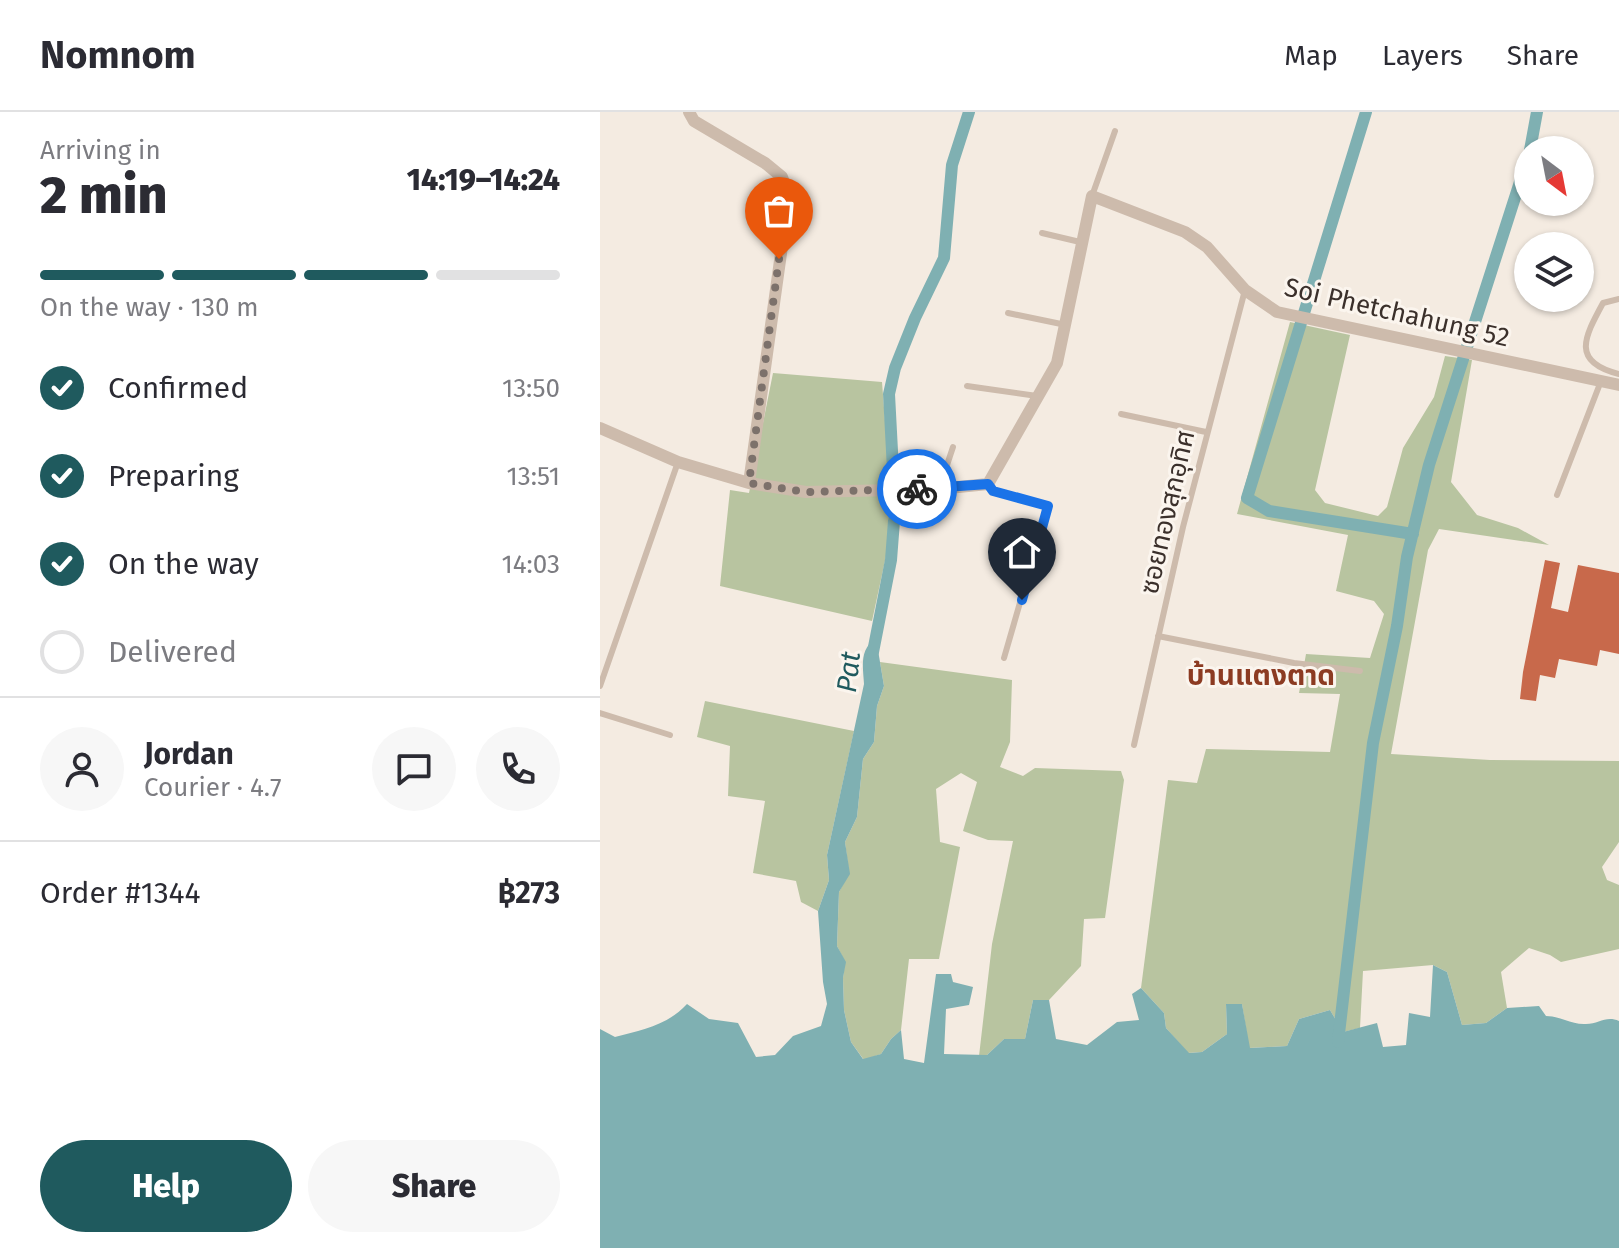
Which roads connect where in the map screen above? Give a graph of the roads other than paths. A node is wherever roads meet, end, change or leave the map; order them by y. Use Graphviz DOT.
graph roads {
  1 [pos="689,112"];
  2 [pos="1115,131"];
  3 [pos="1092,196"];
  4 [pos="1042,233"];
  5 [pos="1080,242"];
  6 [pos="1245,290"];
  7 [pos="1619,299"];
  8 [pos="1008,313"];
  9 [pos="1066,325"];
  10 [pos="1619,374"];
  11 [pos="1601,381"];
  12 [pos="1619,385"];
  13 [pos="967,386"];
  14 [pos="1037,396"];
  15 [pos="1121,414"];
  16 [pos="600,428"];
  17 [pos="1206,432"];
  18 [pos="953,447"];
  19 [pos="678,462"];
  20 [pos="749,483"];
  21 [pos="988,484"];
  22 [pos="939,489"];
  23 [pos="1557,495"];
  24 [pos="1158,636"];
  25 [pos="1004,658"];
  26 [pos="1360,671"];
  27 [pos="600,686"];
  28 [pos="600,713"];
  29 [pos="670,735"];
  30 [pos="1134,745"];
  1 -- 20 [label="street"];
  2 -- 3 [label="lane"];
  3 -- 5 [label="street"];
  3 -- 6 [label="street, Soi Phetchahung 52"];
  4 -- 5 [label="lane"];
  5 -- 9 [label="street"];
  6 -- 11 [label="street, Soi Phetchahung 52"];
  6 -- 17 [label="lane, ซอยทองสุกอุทิศ"];
  7 -- 10 [label="lane"];
  8 -- 9 [label="lane"];
  9 -- 14 [label="street"];
  11 -- 12 [label="street, Soi Phetchahung 52"];
  11 -- 23 [label="lane"];
  13 -- 14 [label="lane"];
  14 -- 21 [label="street"];
  15 -- 17 [label="lane"];
  16 -- 19 [label="street"];
  17 -- 24 [label="lane, ซอยทองสุกอุทิศ"];
  18 -- 22 [label="lane"];
  19 -- 20 [label="street"];
  19 -- 27 [label="lane"];
  20 -- 22 [label="street"];
  21 -- 22 [label="street"];
  21 -- 25 [label="lane"];
  24 -- 26 [label="lane"];
  24 -- 30 [label="lane, ซอยทองสุกอุทิศ"];
  28 -- 29 [label="lane"];
}
